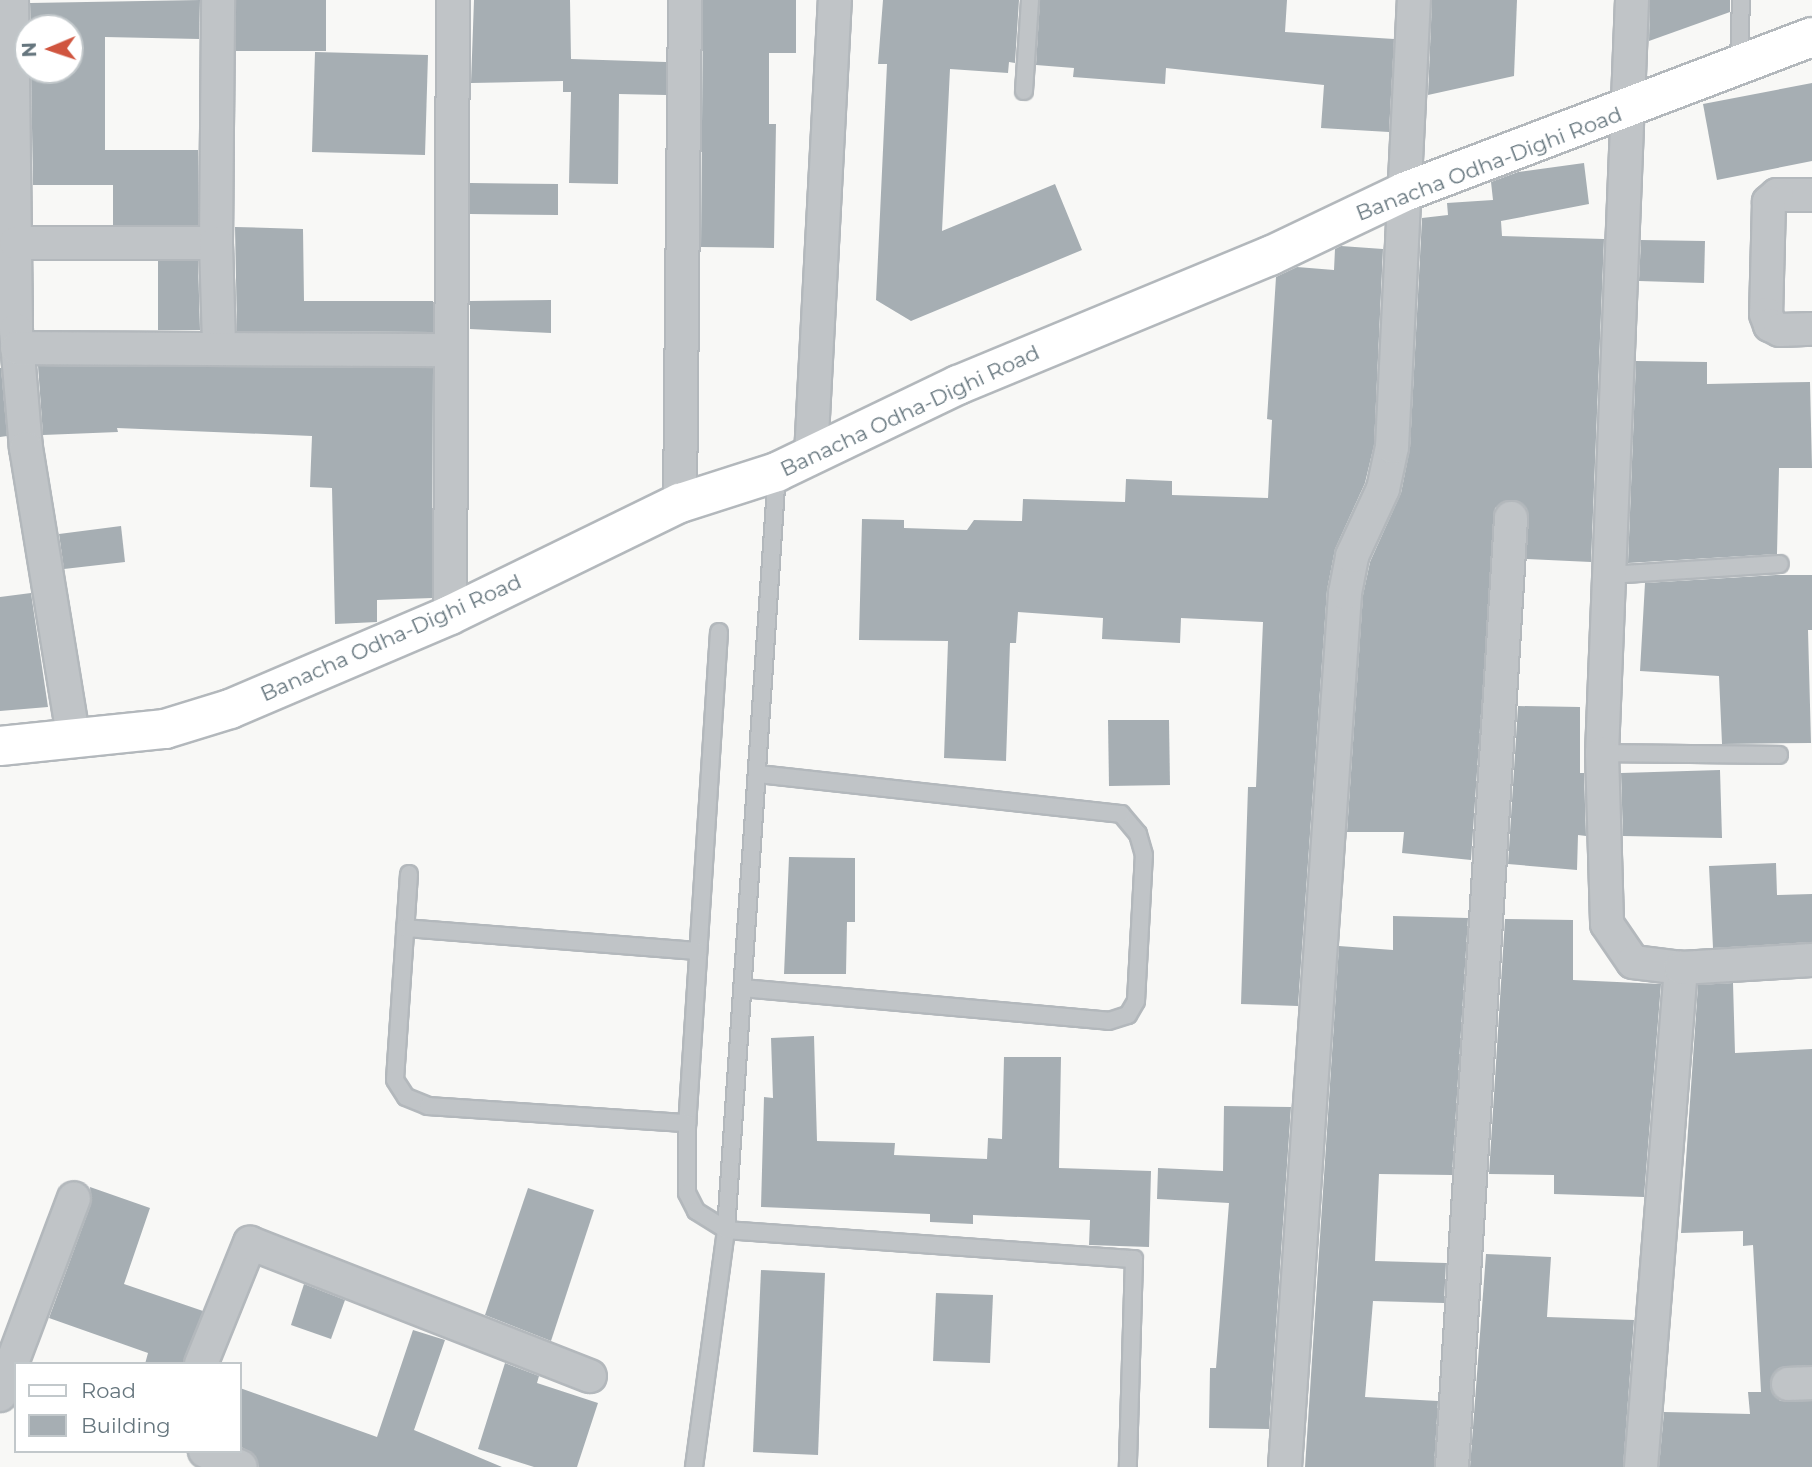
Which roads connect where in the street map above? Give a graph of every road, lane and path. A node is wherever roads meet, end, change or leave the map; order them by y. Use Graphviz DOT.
graph roads {
  1 [pos="12,0"];
  2 [pos="218,0"];
  3 [pos="453,0"];
  4 [pos="685,0"];
  5 [pos="835,0"];
  6 [pos="1030,0"];
  7 [pos="1414,0"];
  8 [pos="1632,0"];
  9 [pos="1741,0"];
  10 [pos="1812,37"];
  11 [pos="1739,66"];
  12 [pos="1024,91"];
  13 [pos="1625,110"];
  14 [pos="1405,192"];
  15 [pos="1812,195"];
  16 [pos="16,243"];
  17 [pos="216,243"];
  18 [pos="1812,329"];
  19 [pos="11,336"];
  20 [pos="219,347"];
  21 [pos="449,350"];
  22 [pos="811,455"];
  23 [pos="777,472"];
  24 [pos="680,503"];
  25 [pos="1511,518"];
  26 [pos="1780,564"];
  27 [pos="1609,575"];
  28 [pos="450,615"];
  29 [pos="719,632"];
  30 [pos="74,741"];
  31 [pos="0,746"];
  32 [pos="1602,753"];
  33 [pos="1779,755"];
  34 [pos="757,774"];
  35 [pos="408,874"];
  36 [pos="405,928"];
  37 [pos="698,951"];
  38 [pos="1812,960"];
  39 [pos="1681,968"];
  40 [pos="742,988"];
  41 [pos="687,1123"];
  42 [pos="74,1198"];
  43 [pos="726,1230"];
  44 [pos="202,1362"];
  45 [pos="590,1376"];
  46 [pos="6,1383"];
  47 [pos="210,1453"];
  48 [pos="241,1467"];
  49 [pos="694,1467"];
  50 [pos="1128,1467"];
  51 [pos="1284,1467"];
  52 [pos="1452,1467"];
  53 [pos="1641,1467"];
  1 -- 16 [label="street"];
  2 -- 17 [label="street"];
  3 -- 21 [label="street"];
  4 -- 24 [label="street"];
  5 -- 22 [label="street"];
  6 -- 12 [label="lane"];
  7 -- 14 [label="street"];
  8 -- 13 [label="street"];
  9 -- 11 [label="lane"];
  10 -- 11 [label="street, Banacha Odha-Dighi Road"];
  11 -- 13 [label="street, Banacha Odha-Dighi Road"];
  13 -- 14 [label="street, Banacha Odha-Dighi Road"];
  13 -- 27 [label="street"];
  14 -- 22 [label="street, Banacha Odha-Dighi Road"];
  14 -- 51 [label="street"];
  15 -- 18 [label="street"];
  16 -- 17 [label="street"];
  16 -- 19 [label="street"];
  17 -- 20 [label="street"];
  19 -- 20 [label="street"];
  19 -- 30 [label="street"];
  20 -- 21 [label="street"];
  21 -- 28 [label="street"];
  22 -- 23 [label="street, Banacha Odha-Dighi Road"];
  23 -- 24 [label="street, Banacha Odha-Dighi Road"];
  23 -- 34 [label="lane"];
  24 -- 28 [label="street, Banacha Odha-Dighi Road"];
  25 -- 52 [label="street"];
  26 -- 27 [label="lane"];
  27 -- 32 [label="street"];
  28 -- 30 [label="street, Banacha Odha-Dighi Road"];
  29 -- 37 [label="lane"];
  30 -- 31 [label="street, Banacha Odha-Dighi Road"];
  32 -- 33 [label="lane"];
  32 -- 39 [label="street"];
  34 -- 40 [label="lane"];
  34 -- 40 [label="lane"];
  35 -- 36 [label="lane"];
  36 -- 37 [label="lane"];
  36 -- 41 [label="lane"];
  37 -- 41 [label="lane"];
  38 -- 39 [label="street"];
  39 -- 53 [label="street"];
  40 -- 43 [label="lane"];
  41 -- 43 [label="lane"];
  42 -- 46 [label="street"];
  43 -- 49 [label="lane"];
  43 -- 50 [label="lane"];
  44 -- 45 [label="street"];
  47 -- 48 [label="street"];
}
